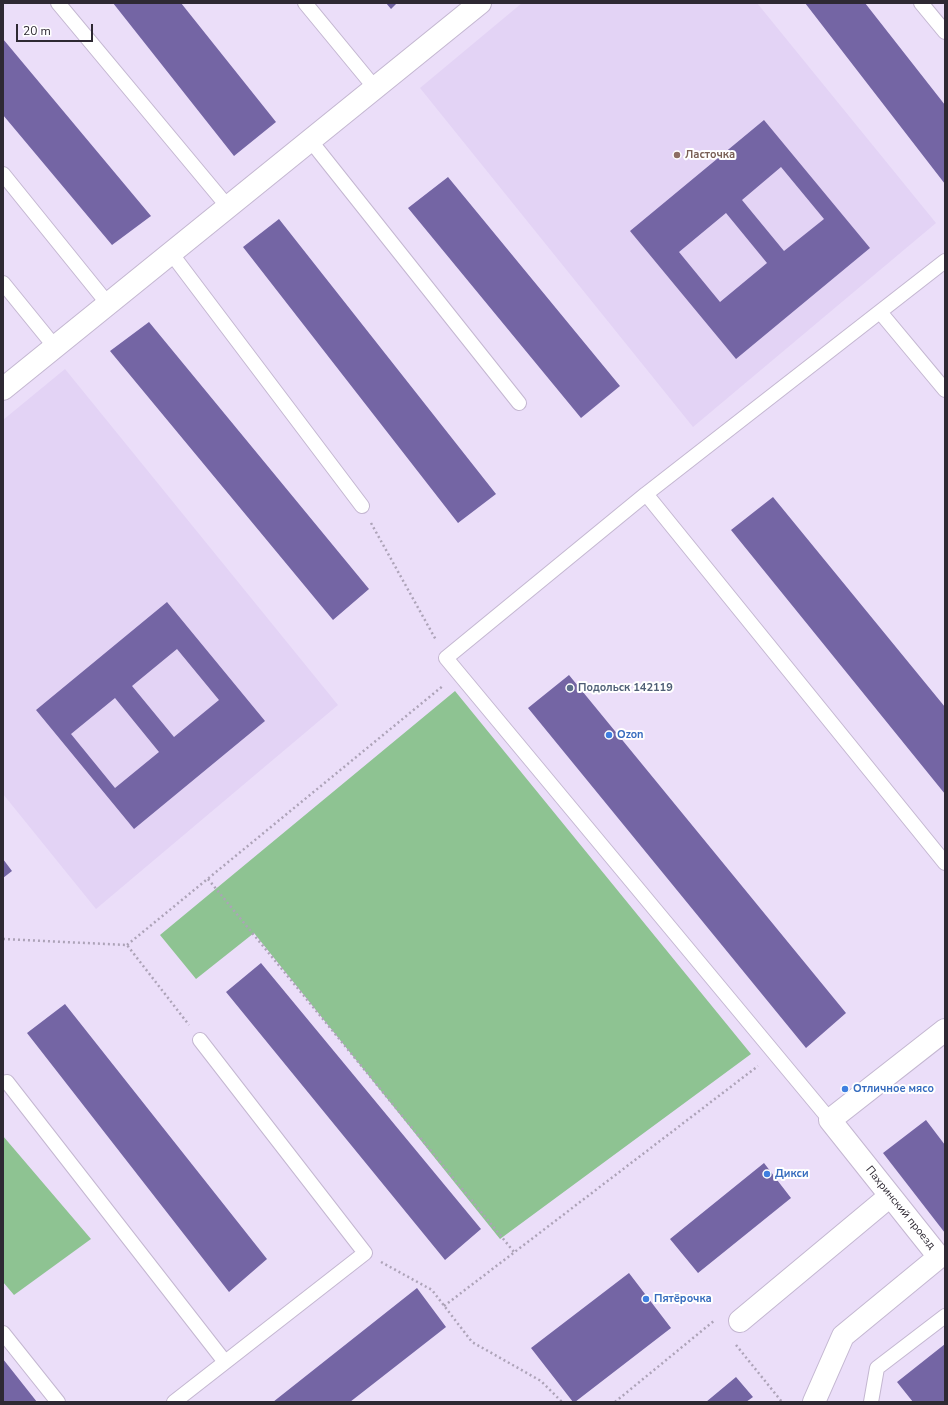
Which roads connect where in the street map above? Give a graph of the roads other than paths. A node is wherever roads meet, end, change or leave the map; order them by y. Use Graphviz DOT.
graph roads {
  1 [pos="58,3"];
  2 [pos="305,3"];
  3 [pos="480,3"];
  4 [pos="921,3"];
  5 [pos="945,32"];
  6 [pos="375,88"];
  7 [pos="310,140"];
  8 [pos="3,174"];
  9 [pos="228,207"];
  10 [pos="171,253"];
  11 [pos="945,261"];
  12 [pos="3,283"];
  13 [pos="108,304"];
  14 [pos="880,312"];
  15 [pos="55,347"];
  16 [pos="3,389"];
  17 [pos="945,390"];
  18 [pos="519,403"];
  19 [pos="646,494"];
  20 [pos="362,506"];
  21 [pos="945,863"];
  22 [pos="945,1030"];
  23 [pos="200,1040"];
  24 [pos="7,1082"];
  25 [pos="830,1120"];
  26 [pos="890,1196"];
  27 [pos="945,1316"];
  28 [pos="740,1321"];
  29 [pos="3,1333"];
  30 [pos="225,1362"];
  31 [pos="58,1402"];
  32 [pos="174,1402"];
  33 [pos="814,1402"];
  34 [pos="871,1402"];
  1 -- 9 [label="lane"];
  2 -- 6 [label="lane"];
  3 -- 6 [label="street"];
  4 -- 5 [label="lane"];
  6 -- 7 [label="street"];
  7 -- 9 [label="street"];
  7 -- 18 [label="lane"];
  8 -- 13 [label="lane"];
  9 -- 10 [label="street"];
  10 -- 13 [label="street"];
  10 -- 20 [label="lane"];
  11 -- 14 [label="lane"];
  12 -- 15 [label="lane"];
  13 -- 15 [label="street"];
  14 -- 17 [label="lane"];
  14 -- 19 [label="lane"];
  15 -- 16 [label="street"];
  19 -- 21 [label="lane"];
  19 -- 25 [label="lane"];
  22 -- 25 [label="street"];
  23 -- 30 [label="lane"];
  24 -- 30 [label="lane"];
  25 -- 26 [label="street, Пахринский проезд"];
  26 -- 28 [label="street"];
  26 -- 33 [label="street, Пахринский проезд"];
  27 -- 34 [label="lane"];
  29 -- 31 [label="lane"];
  30 -- 32 [label="lane"];
}
